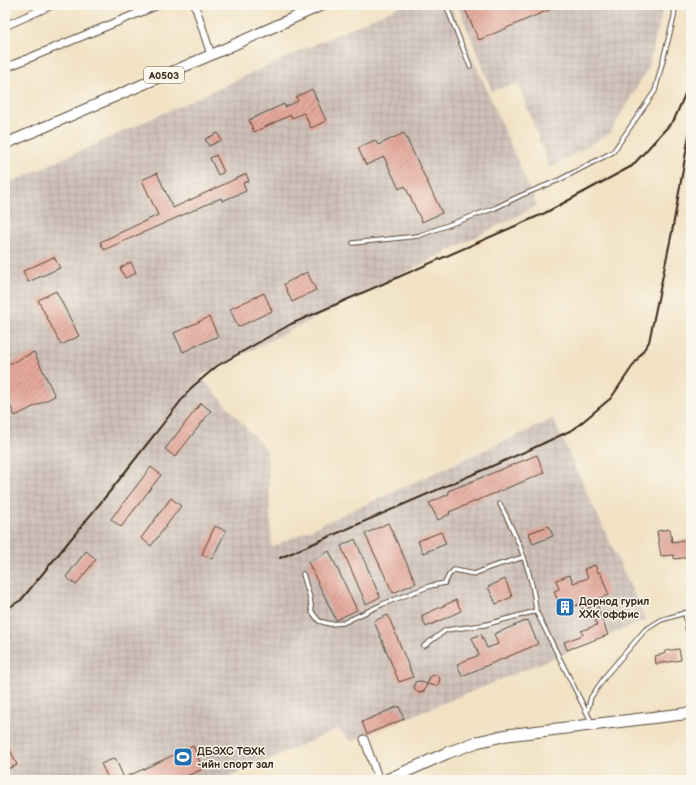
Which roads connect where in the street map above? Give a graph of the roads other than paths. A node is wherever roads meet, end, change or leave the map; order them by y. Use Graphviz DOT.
graph roads {
  1 [pos="52,5"];
  2 [pos="158,5"];
  3 [pos="195,5"];
  4 [pos="322,5"];
  5 [pos="446,5"];
  6 [pos="676,5"];
  7 [pos="5,26"];
  8 [pos="211,55"];
  9 [pos="470,66"];
  10 [pos="5,68"];
  11 [pos="5,144"];
  12 [pos="354,243"];
  13 [pos="500,504"];
  14 [pos="524,557"];
  15 [pos="303,574"];
  16 [pos="536,611"];
  17 [pos="691,612"];
  18 [pos="685,613"];
  19 [pos="424,646"];
  20 [pos="691,649"];
  21 [pos="587,713"];
  22 [pos="691,713"];
  23 [pos="593,725"];
  24 [pos="364,739"];
  25 [pos="379,780"];
  26 [pos="387,780"];
  1 -- 7 [label="street"];
  2 -- 10 [label="street"];
  3 -- 8 [label="street"];
  4 -- 8 [label="main road, A0503"];
  5 -- 9 [label="lane"];
  6 -- 12 [label="lane"];
  8 -- 11 [label="main road, A0503"];
  13 -- 14 [label="lane"];
  14 -- 15 [label="lane"];
  14 -- 16 [label="lane"];
  16 -- 19 [label="lane"];
  16 -- 21 [label="lane"];
  17 -- 18 [label="lane"];
  18 -- 20 [label="lane"];
  18 -- 21 [label="lane"];
  21 -- 23 [label="lane"];
  22 -- 23 [label="highway"];
  23 -- 26 [label="highway"];
  24 -- 25 [label="street"];
}
